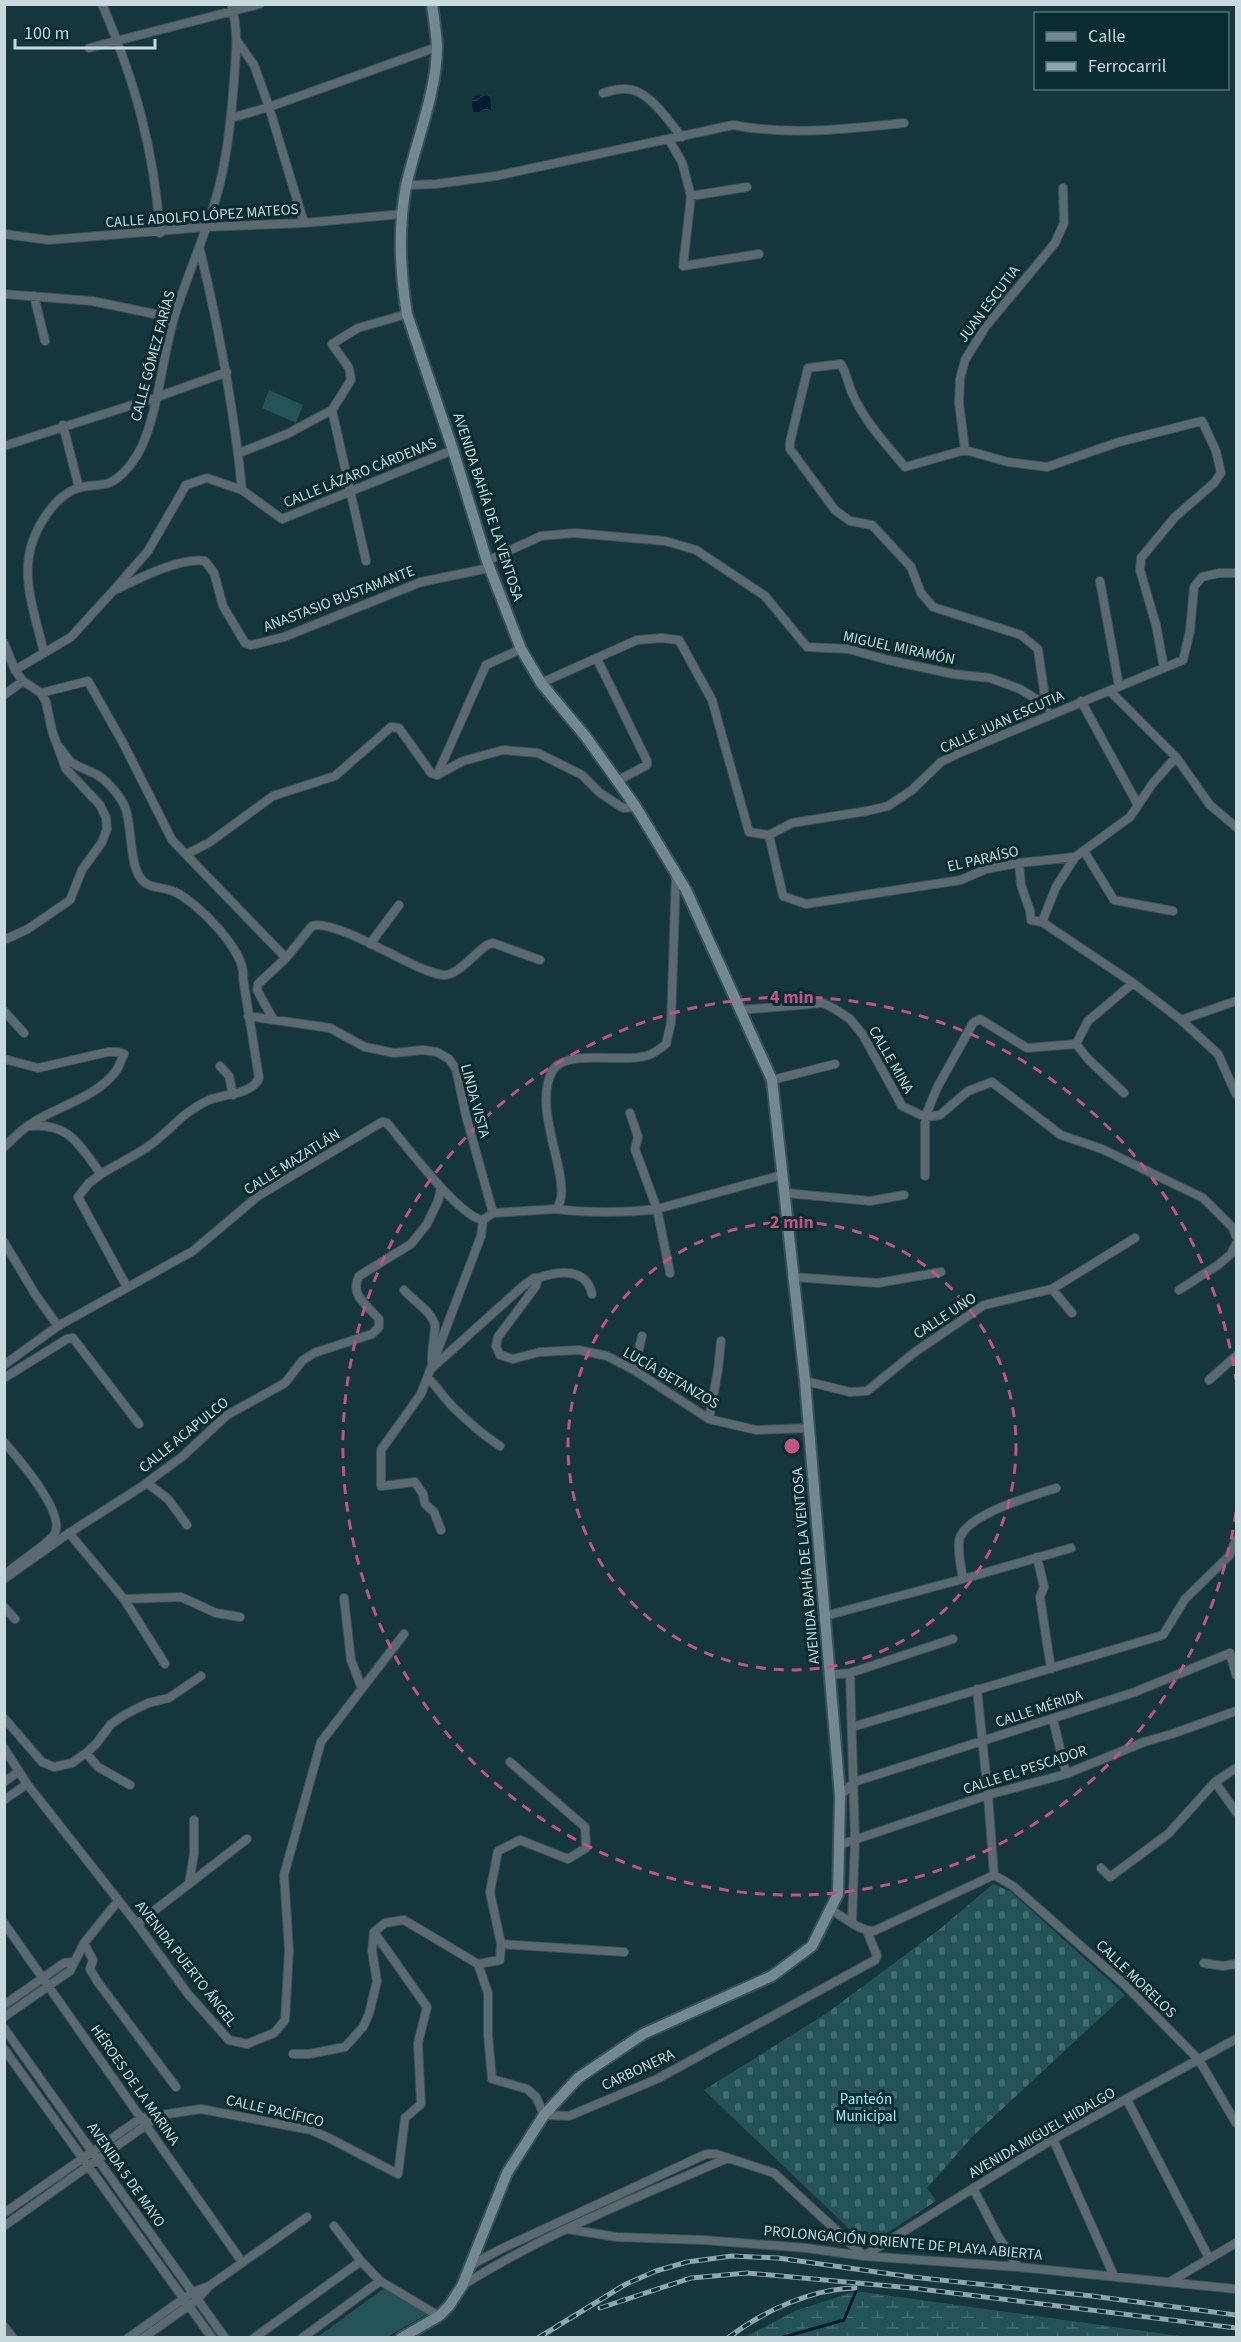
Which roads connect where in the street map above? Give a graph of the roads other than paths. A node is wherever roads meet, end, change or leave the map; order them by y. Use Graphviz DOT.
graph roads {
  1 [pos="102,4"];
  2 [pos="260,4"];
  3 [pos="432,4"];
  4 [pos="236,8"];
  5 [pos="118,41"];
  6 [pos="237,41"];
  7 [pos="437,47"];
  8 [pos="89,48"];
  9 [pos="603,93"];
  10 [pos="269,107"];
  11 [pos="231,118"];
  12 [pos="904,123"];
  13 [pos="682,137"];
  14 [pos="669,140"];
  15 [pos="407,185"];
  16 [pos="747,187"];
  17 [pos="1063,188"];
  18 [pos="691,196"];
  19 [pos="402,214"];
  20 [pos="304,223"];
  21 [pos="206,227"];
  22 [pos="160,232"];
  23 [pos="4,234"];
  24 [pos="200,250"];
  25 [pos="759,254"];
  26 [pos="4,294"];
  27 [pos="34,296"];
  28 [pos="407,314"];
  29 [pos="174,318"];
  30 [pos="45,341"];
  31 [pos="226,372"];
  32 [pos="157,397"];
  33 [pos="332,410"];
  34 [pos="63,425"];
  35 [pos="4,446"];
  36 [pos="453,450"];
  37 [pos="965,450"];
  38 [pos="239,453"];
  39 [pos="79,488"];
  40 [pos="242,490"];
  41 [pos="351,491"];
  42 [pos="366,561"];
  43 [pos="488,565"];
  44 [pos="1236,573"];
  45 [pos="1100,581"];
  46 [pos="113,591"];
  47 [pos="4,643"];
  48 [pos="521,650"];
  49 [pos="44,652"];
  50 [pos="597,659"];
  51 [pos="1164,668"];
  52 [pos="15,670"];
  53 [pos="23,681"];
  54 [pos="541,683"];
  55 [pos="1119,686"];
  56 [pos="1110,691"];
  57 [pos="41,693"];
  58 [pos="4,695"];
  59 [pos="1081,701"];
  60 [pos="1046,705"];
  61 [pos="1048,715"];
  62 [pos="59,747"];
  63 [pos="1176,757"];
  64 [pos="437,775"];
  65 [pos="617,781"];
  66 [pos="1138,806"];
  67 [pos="636,807"];
  68 [pos="1236,827"];
  69 [pos="769,835"];
  70 [pos="1084,851"];
  71 [pos="187,854"];
  72 [pos="1075,857"];
  73 [pos="1019,862"];
  74 [pos="676,875"];
  75 [pos="399,905"];
  76 [pos="1173,910"];
  77 [pos="1042,922"];
  78 [pos="4,940"];
  79 [pos="370,944"];
  80 [pos="286,958"];
  81 [pos="540,960"];
  82 [pos="1133,982"];
  83 [pos="1236,1001"];
  84 [pos="740,1010"];
  85 [pos="4,1011"];
  86 [pos="248,1016"];
  87 [pos="273,1019"];
  88 [pos="1181,1020"];
  89 [pos="24,1033"];
  90 [pos="1076,1044"];
  91 [pos="4,1059"];
  92 [pos="835,1064"];
  93 [pos="220,1066"];
  94 [pos="772,1080"];
  95 [pos="1124,1093"];
  96 [pos="1236,1094"];
  97 [pos="233,1095"];
  98 [pos="630,1113"];
  99 [pos="926,1117"];
  100 [pos="27,1126"];
  101 [pos="4,1147"];
  102 [pos="101,1173"];
  103 [pos="782,1175"];
  104 [pos="925,1176"];
  105 [pos="441,1188"];
  106 [pos="786,1193"];
  107 [pos="904,1195"];
  108 [pos="556,1209"];
  109 [pos="657,1209"];
  110 [pos="493,1213"];
  111 [pos="483,1220"];
  112 [pos="1236,1236"];
  113 [pos="1136,1238"];
  114 [pos="4,1242"];
  115 [pos="1236,1244"];
  116 [pos="941,1272"];
  117 [pos="670,1273"];
  118 [pos="792,1277"];
  119 [pos="538,1278"];
  120 [pos="128,1287"];
  121 [pos="1052,1289"];
  122 [pos="404,1290"];
  123 [pos="1179,1290"];
  124 [pos="592,1294"];
  125 [pos="1072,1313"];
  126 [pos="58,1326"];
  127 [pos="642,1336"];
  128 [pos="721,1341"];
  129 [pos="1236,1356"];
  130 [pos="4,1365"];
  131 [pos="432,1368"];
  132 [pos="634,1370"];
  133 [pos="4,1378"];
  134 [pos="428,1378"];
  135 [pos="1209,1380"];
  136 [pos="805,1381"];
  137 [pos="709,1419"];
  138 [pos="139,1424"];
  139 [pos="809,1428"];
  140 [pos="4,1442"];
  141 [pos="500,1446"];
  142 [pos="147,1483"];
  143 [pos="1056,1488"];
  144 [pos="187,1525"];
  145 [pos="441,1530"];
  146 [pos="69,1533"];
  147 [pos="1236,1540"];
  148 [pos="1071,1548"];
  149 [pos="1037,1557"];
  150 [pos="4,1578"];
  151 [pos="963,1579"];
  152 [pos="344,1598"];
  153 [pos="124,1599"];
  154 [pos="4,1607"];
  155 [pos="825,1616"];
  156 [pos="240,1617"];
  157 [pos="15,1619"];
  158 [pos="404,1634"];
  159 [pos="954,1639"];
  160 [pos="165,1664"];
  161 [pos="1051,1669"];
  162 [pos="850,1673"];
  163 [pos="830,1675"];
  164 [pos="1236,1675"];
  165 [pos="201,1676"];
  166 [pos="361,1686"];
  167 [pos="976,1689"];
  168 [pos="1236,1711"];
  169 [pos="4,1718"];
  170 [pos="1053,1719"];
  171 [pos="852,1726"];
  172 [pos="982,1742"];
  173 [pos="4,1748"];
  174 [pos="86,1753"];
  175 [pos="510,1762"];
  176 [pos="1236,1768"];
  177 [pos="19,1771"];
  178 [pos="1066,1774"];
  179 [pos="4,1782"];
  180 [pos="854,1782"];
  181 [pos="1215,1782"];
  182 [pos="27,1784"];
  183 [pos="130,1785"];
  184 [pos="988,1795"];
  185 [pos="840,1797"];
  186 [pos="4,1800"];
  187 [pos="1236,1812"];
  188 [pos="194,1820"];
  189 [pos="247,1839"];
  190 [pos="855,1841"];
  191 [pos="839,1845"];
  192 [pos="1101,1868"];
  193 [pos="994,1875"];
  194 [pos="189,1884"];
  195 [pos="118,1901"];
  196 [pos="830,1909"];
  197 [pos="852,1921"];
  198 [pos="4,1923"];
  199 [pos="137,1924"];
  200 [pos="867,1931"];
  201 [pos="374,1932"];
  202 [pos="84,1943"];
  203 [pos="501,1944"];
  204 [pos="624,1952"];
  205 [pos="73,1962"];
  206 [pos="1204,1963"];
  207 [pos="478,1964"];
  208 [pos="1236,1964"];
  209 [pos="43,1978"];
  210 [pos="49,1985"];
  211 [pos="4,2005"];
  212 [pos="4,2017"];
  213 [pos="4,2028"];
  214 [pos="1236,2039"];
  215 [pos="4,2049"];
  216 [pos="293,2054"];
  217 [pos="1199,2060"];
  218 [pos="176,2087"];
  219 [pos="1127,2100"];
  220 [pos="544,2115"];
  221 [pos="157,2116"];
  222 [pos="141,2118"];
  223 [pos="1236,2123"];
  224 [pos="147,2125"];
  225 [pos="1053,2139"];
  226 [pos="92,2151"];
  227 [pos="84,2157"];
  228 [pos="728,2158"];
  229 [pos="98,2159"];
  230 [pos="90,2165"];
  231 [pos="973,2188"];
  232 [pos="4,2213"];
  233 [pos="307,2217"];
  234 [pos="4,2226"];
  235 [pos="334,2226"];
  236 [pos="567,2229"];
  237 [pos="1236,2243"];
  238 [pos="864,2256"];
  239 [pos="1209,2258"];
  240 [pos="361,2261"];
  241 [pos="243,2262"];
  242 [pos="471,2265"];
  243 [pos="1018,2267"];
  244 [pos="1114,2276"];
  245 [pos="380,2281"];
  246 [pos="1171,2282"];
  247 [pos="462,2286"];
  248 [pos="1236,2289"];
  249 [pos="195,2296"];
  250 [pos="187,2302"];
  251 [pos="439,2316"];
  252 [pos="4,2326"];
  253 [pos="13,2337"];
  254 [pos="128,2337"];
  255 [pos="143,2337"];
  256 [pos="212,2337"];
  257 [pos="225,2337"];
  258 [pos="254,2337"];
  259 [pos="302,2337"];
  260 [pos="401,2337"];
  1 -- 5 [label="street"];
  2 -- 4 [label="street"];
  3 -- 7 [label="main road, AVENIDA BAHÍA DE LA VENTOSA"];
  4 -- 5 [label="street"];
  4 -- 6 [label="street, CALLE GÓMEZ FARÍAS"];
  5 -- 8 [label="street"];
  5 -- 22 [label="street"];
  6 -- 10 [label="street"];
  6 -- 11 [label="street, CALLE GÓMEZ FARÍAS"];
  7 -- 10 [label="street"];
  7 -- 15 [label="main road, AVENIDA BAHÍA DE LA VENTOSA"];
  9 -- 13 [label="street"];
  10 -- 11 [label="street"];
  10 -- 20 [label="street"];
  11 -- 21 [label="street, CALLE GÓMEZ FARÍAS"];
  12 -- 13 [label="street"];
  13 -- 14 [label="street"];
  14 -- 15 [label="street"];
  14 -- 18 [label="street"];
  15 -- 19 [label="main road, AVENIDA BAHÍA DE LA VENTOSA"];
  16 -- 18 [label="street"];
  17 -- 37 [label="street, JUAN ESCUTIA"];
  18 -- 25 [label="street"];
  19 -- 20 [label="street, CALLE ADOLFO LÓPEZ MATEOS"];
  19 -- 28 [label="main road, AVENIDA BAHÍA DE LA VENTOSA"];
  20 -- 21 [label="street, CALLE ADOLFO LÓPEZ MATEOS"];
  21 -- 22 [label="street, CALLE ADOLFO LÓPEZ MATEOS"];
  21 -- 24 [label="street, CALLE GÓMEZ FARÍAS"];
  22 -- 23 [label="street, CALLE ADOLFO LÓPEZ MATEOS"];
  24 -- 29 [label="street, CALLE GÓMEZ FARÍAS"];
  24 -- 31 [label="street"];
  26 -- 27 [label="street"];
  27 -- 29 [label="street"];
  27 -- 30 [label="street"];
  28 -- 33 [label="street"];
  28 -- 36 [label="main road, AVENIDA BAHÍA DE LA VENTOSA"];
  29 -- 32 [label="street, CALLE GÓMEZ FARÍAS"];
  31 -- 32 [label="street"];
  31 -- 38 [label="street"];
  32 -- 34 [label="street"];
  32 -- 39 [label="street, CALLE GÓMEZ FARÍAS"];
  33 -- 38 [label="street"];
  33 -- 41 [label="street"];
  34 -- 35 [label="street"];
  34 -- 39 [label="street"];
  36 -- 41 [label="street, CALLE LÁZARO CÁRDENAS"];
  36 -- 43 [label="main road, AVENIDA BAHÍA DE LA VENTOSA"];
  37 -- 51 [label="street"];
  37 -- 60 [label="street"];
  38 -- 40 [label="street"];
  39 -- 49 [label="street, CALLE GÓMEZ FARÍAS"];
  40 -- 41 [label="street, CALLE LÁZARO CÁRDENAS"];
  40 -- 46 [label="street, CALLE LÁZARO CÁRDENAS"];
  41 -- 42 [label="street"];
  43 -- 46 [label="street, ANASTASIO BUSTAMANTE"];
  43 -- 48 [label="main road, AVENIDA BAHÍA DE LA VENTOSA"];
  43 -- 60 [label="street, MIGUEL MIRAMÓN"];
  44 -- 51 [label="street, CALLE JUAN ESCUTIA"];
  45 -- 55 [label="street"];
  46 -- 49 [label="street, CALLE LÁZARO CÁRDENAS"];
  47 -- 52 [label="street"];
  48 -- 54 [label="main road, AVENIDA BAHÍA DE LA VENTOSA"];
  48 -- 64 [label="street"];
  49 -- 52 [label="street, CALLE LÁZARO CÁRDENAS"];
  50 -- 54 [label="street"];
  50 -- 65 [label="street"];
  50 -- 69 [label="street"];
  51 -- 55 [label="street, CALLE JUAN ESCUTIA"];
  52 -- 53 [label="street"];
  53 -- 57 [label="street"];
  53 -- 58 [label="street"];
  54 -- 65 [label="main road, AVENIDA BAHÍA DE LA VENTOSA"];
  55 -- 56 [label="street, CALLE JUAN ESCUTIA"];
  56 -- 59 [label="street, CALLE JUAN ESCUTIA"];
  56 -- 63 [label="street"];
  57 -- 62 [label="street"];
  57 -- 71 [label="street"];
  59 -- 61 [label="street, CALLE JUAN ESCUTIA"];
  59 -- 66 [label="street"];
  60 -- 61 [label="street"];
  61 -- 69 [label="street, CALLE JUAN ESCUTIA"];
  62 -- 78 [label="street"];
  62 -- 86 [label="street"];
  63 -- 66 [label="street, EL PARAÍSO"];
  63 -- 68 [label="street"];
  64 -- 67 [label="street"];
  64 -- 71 [label="street"];
  65 -- 67 [label="main road, AVENIDA BAHÍA DE LA VENTOSA"];
  66 -- 70 [label="street, EL PARAÍSO"];
  67 -- 74 [label="main road, AVENIDA BAHÍA DE LA VENTOSA"];
  69 -- 73 [label="street, EL PARAÍSO"];
  70 -- 72 [label="street, EL PARAÍSO"];
  70 -- 76 [label="street"];
  71 -- 80 [label="street"];
  72 -- 73 [label="street, EL PARAÍSO"];
  72 -- 77 [label="street"];
  73 -- 77 [label="street"];
  74 -- 84 [label="main road, AVENIDA BAHÍA DE LA VENTOSA"];
  74 -- 108 [label="street"];
  75 -- 79 [label="street"];
  77 -- 82 [label="street"];
  79 -- 80 [label="street"];
  79 -- 81 [label="street"];
  80 -- 87 [label="street"];
  82 -- 88 [label="street"];
  82 -- 90 [label="street"];
  83 -- 88 [label="street"];
  84 -- 94 [label="main road, AVENIDA BAHÍA DE LA VENTOSA"];
  84 -- 99 [label="street, CALLE MINA"];
  85 -- 89 [label="street"];
  86 -- 87 [label="street, LINDA VISTA"];
  86 -- 97 [label="street"];
  87 -- 110 [label="street, LINDA VISTA"];
  88 -- 96 [label="street"];
  90 -- 95 [label="street"];
  90 -- 99 [label="street"];
  91 -- 100 [label="street"];
  92 -- 94 [label="street"];
  93 -- 97 [label="street"];
  94 -- 103 [label="main road, AVENIDA BAHÍA DE LA VENTOSA"];
  97 -- 102 [label="street"];
  98 -- 109 [label="street"];
  99 -- 104 [label="street"];
  99 -- 112 [label="street"];
  100 -- 101 [label="street"];
  100 -- 102 [label="street"];
  102 -- 120 [label="street"];
  103 -- 106 [label="main road, AVENIDA BAHÍA DE LA VENTOSA"];
  103 -- 109 [label="street"];
  105 -- 111 [label="street, CALLE MAZATLÁN"];
  105 -- 120 [label="street, CALLE MAZATLÁN"];
  105 -- 142 [label="street, CALLE ACAPULCO"];
  106 -- 107 [label="street"];
  106 -- 118 [label="main road, AVENIDA BAHÍA DE LA VENTOSA"];
  108 -- 109 [label="street"];
  108 -- 110 [label="street"];
  109 -- 117 [label="street"];
  110 -- 111 [label="street"];
  111 -- 131 [label="street"];
  113 -- 121 [label="street, CALLE UNO"];
  114 -- 126 [label="street"];
  115 -- 123 [label="street"];
  116 -- 118 [label="street"];
  118 -- 136 [label="main road, AVENIDA BAHÍA DE LA VENTOSA"];
  119 -- 124 [label="street"];
  119 -- 131 [label="street"];
  119 -- 132 [label="street, LUCÍA BETANZOS"];
  120 -- 126 [label="street, CALLE MAZATLÁN"];
  121 -- 125 [label="street"];
  121 -- 136 [label="street, CALLE UNO"];
  122 -- 131 [label="street"];
  126 -- 130 [label="street, CALLE MAZATLÁN"];
  127 -- 132 [label="street"];
  128 -- 137 [label="street"];
  129 -- 135 [label="street"];
  131 -- 134 [label="street"];
  132 -- 137 [label="street, LUCÍA BETANZOS"];
  133 -- 138 [label="street"];
  134 -- 141 [label="street"];
  134 -- 145 [label="street"];
  136 -- 139 [label="main road, AVENIDA BAHÍA DE LA VENTOSA"];
  137 -- 139 [label="street, LUCÍA BETANZOS"];
  139 -- 155 [label="main road, AVENIDA BAHÍA DE LA VENTOSA"];
  140 -- 150 [label="street"];
  142 -- 144 [label="street"];
  142 -- 146 [label="street, CALLE ACAPULCO"];
  143 -- 151 [label="street"];
  146 -- 150 [label="street, CALLE ACAPULCO"];
  146 -- 153 [label="street"];
  147 -- 161 [label="street"];
  148 -- 149 [label="street"];
  149 -- 151 [label="street"];
  149 -- 161 [label="street"];
  151 -- 155 [label="street"];
  152 -- 166 [label="street"];
  153 -- 156 [label="street"];
  153 -- 160 [label="street"];
  154 -- 157 [label="street"];
  155 -- 163 [label="main road, AVENIDA BAHÍA DE LA VENTOSA"];
  158 -- 166 [label="street, AVENIDA PUERTO ÁNGEL"];
  159 -- 162 [label="street"];
  161 -- 167 [label="street"];
  162 -- 163 [label="street"];
  162 -- 171 [label="street"];
  163 -- 185 [label="main road, AVENIDA BAHÍA DE LA VENTOSA"];
  164 -- 170 [label="street, CALLE MÉRIDA"];
  165 -- 174 [label="street"];
  166 -- 199 [label="street, AVENIDA PUERTO ÁNGEL"];
  167 -- 171 [label="street"];
  167 -- 172 [label="street"];
  168 -- 178 [label="street, CALLE EL PESCADOR"];
  169 -- 174 [label="street"];
  170 -- 172 [label="street, CALLE MÉRIDA"];
  170 -- 178 [label="street"];
  171 -- 180 [label="street"];
  172 -- 180 [label="street, CALLE MÉRIDA"];
  172 -- 184 [label="street"];
  173 -- 177 [label="street, AVENIDA PUERTO ÁNGEL"];
  174 -- 183 [label="street"];
  175 -- 203 [label="street"];
  176 -- 181 [label="street"];
  177 -- 179 [label="street"];
  177 -- 182 [label="street, AVENIDA PUERTO ÁNGEL"];
  178 -- 184 [label="street, CALLE EL PESCADOR"];
  180 -- 185 [label="street"];
  180 -- 190 [label="street"];
  181 -- 187 [label="street"];
  181 -- 192 [label="street"];
  182 -- 186 [label="street"];
  182 -- 195 [label="street, AVENIDA PUERTO ÁNGEL"];
  184 -- 190 [label="street, CALLE EL PESCADOR"];
  184 -- 193 [label="street"];
  185 -- 191 [label="main road, AVENIDA BAHÍA DE LA VENTOSA"];
  188 -- 194 [label="street"];
  189 -- 194 [label="street"];
  190 -- 191 [label="street, CALLE EL PESCADOR"];
  190 -- 197 [label="street"];
  191 -- 196 [label="main road, AVENIDA BAHÍA DE LA VENTOSA"];
  193 -- 200 [label="street"];
  193 -- 217 [label="street, CALLE MORELOS"];
  194 -- 199 [label="street"];
  195 -- 199 [label="street, AVENIDA PUERTO ÁNGEL"];
  195 -- 202 [label="street"];
  196 -- 197 [label="street"];
  196 -- 220 [label="main road, AVENIDA BAHÍA DE LA VENTOSA"];
  197 -- 200 [label="street"];
  198 -- 209 [label="street, HÉROES DE LA MARINA"];
  200 -- 220 [label="street, CARBONERA"];
  201 -- 207 [label="street"];
  201 -- 216 [label="street"];
  201 -- 221 [label="street, CALLE PACÍFICO"];
  202 -- 205 [label="street"];
  202 -- 218 [label="street"];
  203 -- 204 [label="street"];
  203 -- 207 [label="street"];
  205 -- 209 [label="street"];
  205 -- 210 [label="street"];
  206 -- 208 [label="street"];
  207 -- 220 [label="street"];
  209 -- 210 [label="street, HÉROES DE LA MARINA"];
  209 -- 211 [label="street"];
  210 -- 212 [label="street"];
  210 -- 222 [label="street, HÉROES DE LA MARINA"];
  213 -- 226 [label="street, AVENIDA 5 DE MAYO"];
  214 -- 217 [label="street, AVENIDA MIGUEL HIDALGO"];
  215 -- 227 [label="street, AVENIDA 5 DE MAYO"];
  217 -- 219 [label="street, AVENIDA MIGUEL HIDALGO"];
  217 -- 223 [label="street, CALLE MORELOS"];
  219 -- 225 [label="street, AVENIDA MIGUEL HIDALGO"];
  219 -- 239 [label="street"];
  220 -- 242 [label="main road, AVENIDA BAHÍA DE LA VENTOSA"];
  221 -- 222 [label="street, CALLE PACÍFICO"];
  221 -- 224 [label="street"];
  222 -- 224 [label="street, HÉROES DE LA MARINA"];
  222 -- 226 [label="street, CALLE PACÍFICO"];
  224 -- 229 [label="street"];
  224 -- 241 [label="street, HÉROES DE LA MARINA"];
  225 -- 231 [label="street, AVENIDA MIGUEL HIDALGO"];
  225 -- 244 [label="street"];
  226 -- 227 [label="street, CALLE PACÍFICO"];
  226 -- 229 [label="street, AVENIDA 5 DE MAYO"];
  227 -- 230 [label="street, AVENIDA 5 DE MAYO"];
  227 -- 232 [label="street, CALLE PACÍFICO"];
  228 -- 236 [label="street"];
  228 -- 238 [label="street"];
  228 -- 242 [label="street"];
  229 -- 230 [label="street"];
  229 -- 249 [label="street, AVENIDA 5 DE MAYO"];
  230 -- 234 [label="street"];
  230 -- 250 [label="street, AVENIDA 5 DE MAYO"];
  231 -- 238 [label="street, AVENIDA MIGUEL HIDALGO"];
  231 -- 243 [label="street"];
  233 -- 241 [label="street"];
  235 -- 240 [label="street"];
  236 -- 238 [label="street, PROLONGACIÓN ORIENTE DE PLAYA ABIERTA"];
  236 -- 247 [label="street"];
  237 -- 239 [label="street"];
  238 -- 243 [label="street, PROLONGACIÓN ORIENTE DE PLAYA ABIERTA"];
  239 -- 246 [label="street"];
  240 -- 245 [label="street"];
  240 -- 258 [label="street"];
  241 -- 249 [label="street"];
  242 -- 247 [label="main road, AVENIDA BAHÍA DE LA VENTOSA"];
  243 -- 244 [label="street, PROLONGACIÓN ORIENTE DE PLAYA ABIERTA"];
  244 -- 246 [label="street, PROLONGACIÓN ORIENTE DE PLAYA ABIERTA"];
  245 -- 251 [label="street"];
  245 -- 259 [label="street"];
  246 -- 248 [label="street, PROLONGACIÓN ORIENTE DE PLAYA ABIERTA"];
  247 -- 251 [label="main road, AVENIDA BAHÍA DE LA VENTOSA"];
  249 -- 250 [label="street"];
  249 -- 257 [label="street, AVENIDA 5 DE MAYO"];
  250 -- 254 [label="street"];
  250 -- 255 [label="street"];
  250 -- 256 [label="street, AVENIDA 5 DE MAYO"];
  251 -- 260 [label="main road"];
  252 -- 253 [label="street"];
}
